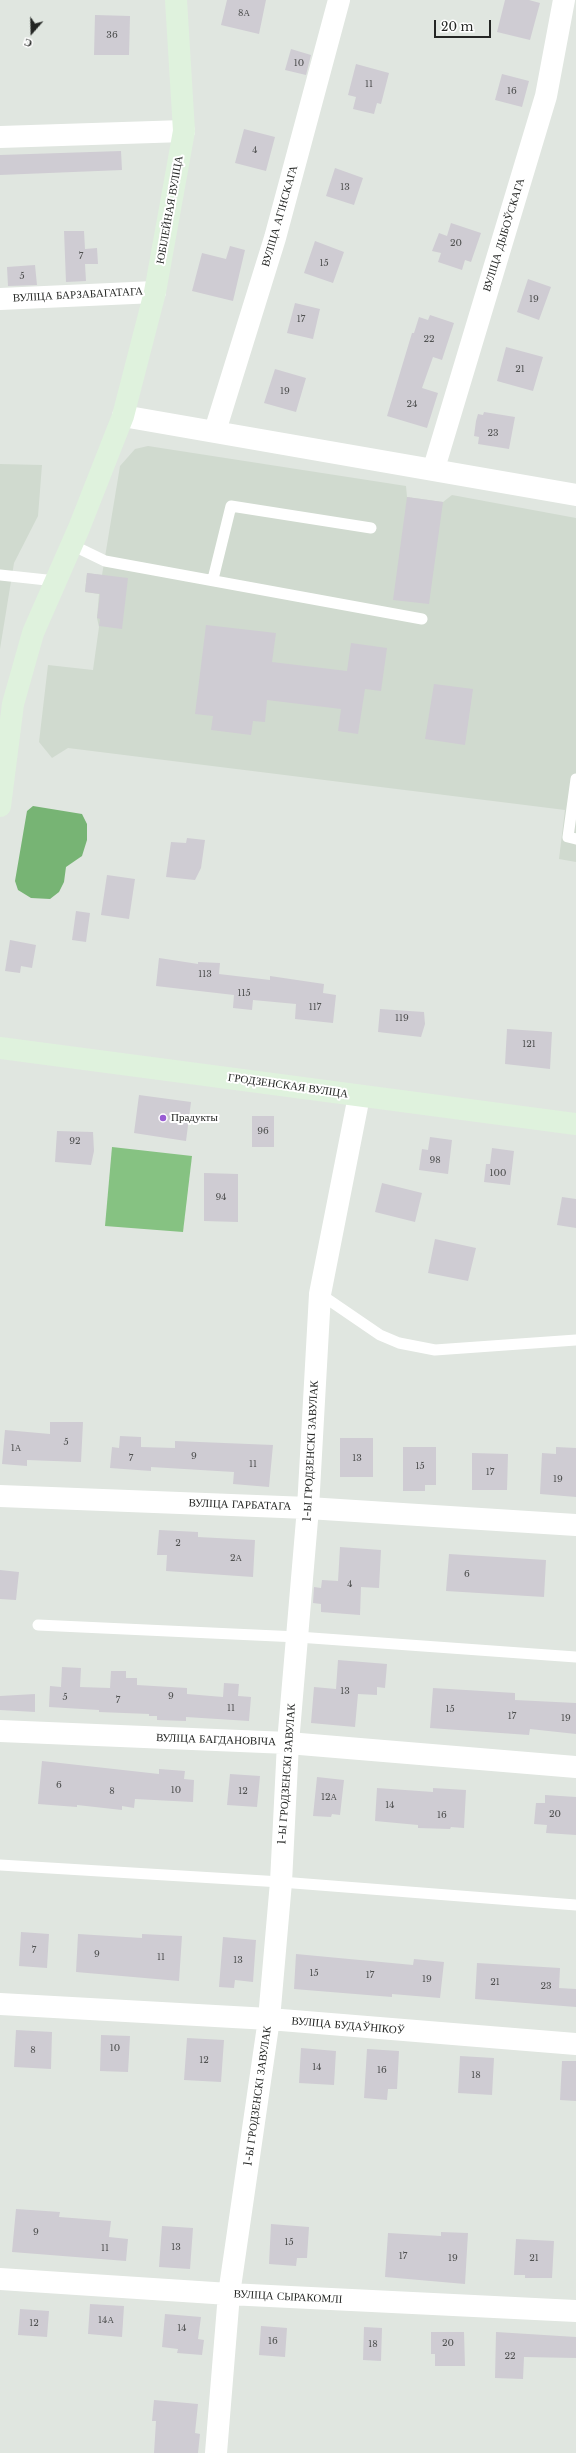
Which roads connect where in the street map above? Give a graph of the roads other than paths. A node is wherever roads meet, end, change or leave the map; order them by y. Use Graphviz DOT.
graph roads {
  1 [pos="176,0"];
  2 [pos="339,0"];
  3 [pos="564,0"];
  4 [pos="184,131"];
  5 [pos="0,137"];
  6 [pos="156,292"];
  7 [pos="0,299"];
  8 [pos="123,416"];
  9 [pos="215,431"];
  10 [pos="434,468"];
  11 [pos="576,494"];
  12 [pos="371,528"];
  13 [pos="72,545"];
  14 [pos="0,575"];
  15 [pos="213,579"];
  16 [pos="56,581"];
  17 [pos="422,619"];
  18 [pos="576,779"];
  19 [pos="0,806"];
  20 [pos="576,839"];
  21 [pos="0,1048"];
  22 [pos="359,1096"];
  23 [pos="576,1124"];
  24 [pos="320,1294"];
  25 [pos="576,1340"];
  26 [pos="0,1496"];
  27 [pos="308,1508"];
  28 [pos="576,1524"];
  29 [pos="38,1625"];
  30 [pos="298,1637"];
  31 [pos="576,1657"];
  32 [pos="0,1731"];
  33 [pos="288,1743"];
  34 [pos="576,1767"];
  35 [pos="0,1865"];
  36 [pos="281,1882"];
  37 [pos="576,1905"];
  38 [pos="0,2004"];
  39 [pos="269,2019"];
  40 [pos="576,2044"];
  41 [pos="0,2279"];
  42 [pos="229,2294"];
  43 [pos="576,2311"];
  44 [pos="216,2453"];
  1 -- 4 [label="street, ЮБІЛЕЙНАЯ ВУЛІЦА"];
  2 -- 9 [label="street, ВУЛІЦА АГІНСКАГА"];
  3 -- 10 [label="street, ВУЛІЦА ДЫБОЎСКАГА"];
  4 -- 5 [label="street"];
  4 -- 6 [label="street, ЮБІЛЕЙНАЯ ВУЛІЦА"];
  6 -- 7 [label="street, ВУЛІЦА БАРЗАБАГАТАГА"];
  6 -- 8 [label="street, ЮБІЛЕЙНАЯ ВУЛІЦА"];
  8 -- 9 [label="street"];
  8 -- 13 [label="street, ЮБІЛЕЙНАЯ ВУЛІЦА"];
  9 -- 10 [label="street"];
  10 -- 11 [label="street"];
  12 -- 15 [label="lane"];
  13 -- 15 [label="lane"];
  13 -- 16 [label="street, ЮБІЛЕЙНАЯ ВУЛІЦА"];
  14 -- 16 [label="lane"];
  15 -- 17 [label="lane"];
  16 -- 19 [label="street, ЮБІЛЕЙНАЯ ВУЛІЦА"];
  18 -- 20 [label="lane"];
  21 -- 22 [label="street, ГРОДЗЕНСКАЯ ВУЛІЦА"];
  22 -- 23 [label="street, ГРОДЗЕНСКАЯ ВУЛІЦА"];
  22 -- 24 [label="street, 1-Ы ГРОДЗЕНСКІ ЗАВУЛАК"];
  24 -- 25 [label="lane"];
  24 -- 27 [label="street, 1-Ы ГРОДЗЕНСКІ ЗАВУЛАК"];
  26 -- 27 [label="street, ВУЛІЦА ГАРБАТАГА"];
  27 -- 28 [label="street, ВУЛІЦА ГАРБАТАГА"];
  27 -- 30 [label="street, 1-Ы ГРОДЗЕНСКІ ЗАВУЛАК"];
  29 -- 30 [label="lane"];
  30 -- 31 [label="lane"];
  30 -- 33 [label="street, 1-Ы ГРОДЗЕНСКІ ЗАВУЛАК"];
  32 -- 33 [label="street, ВУЛІЦА БАГДАНОВІЧА"];
  33 -- 34 [label="street, ВУЛІЦА БАГДАНОВІЧА"];
  33 -- 36 [label="street, 1-Ы ГРОДЗЕНСКІ ЗАВУЛАК"];
  35 -- 36 [label="lane"];
  36 -- 37 [label="lane"];
  36 -- 39 [label="street, 1-Ы ГРОДЗЕНСКІ ЗАВУЛАК"];
  38 -- 39 [label="street, ВУЛІЦА БУДАЎНІКОЎ"];
  39 -- 40 [label="street, ВУЛІЦА БУДАЎНІКОЎ"];
  39 -- 42 [label="street, 1-Ы ГРОДЗЕНСКІ ЗАВУЛАК"];
  41 -- 42 [label="street, ВУЛІЦА СЫРАКОМЛІ"];
  42 -- 43 [label="street, ВУЛІЦА СЫРАКОМЛІ"];
  42 -- 44 [label="street, 1-Ы ГРОДЗЕНСКІ ЗАВУЛАК"];
}
